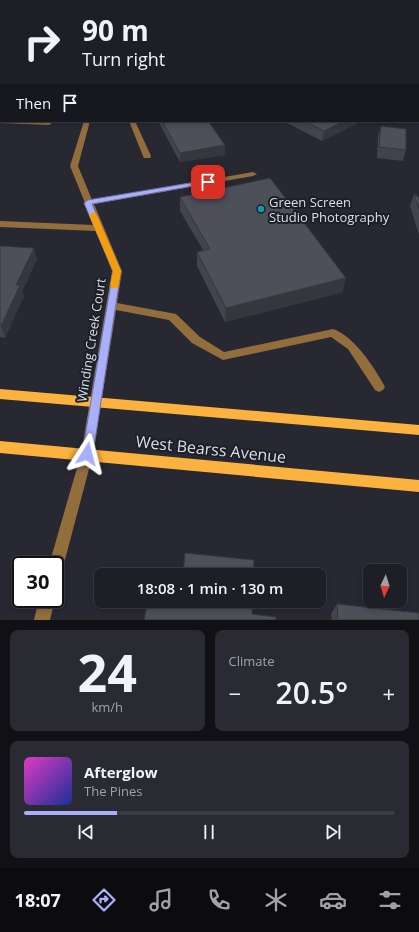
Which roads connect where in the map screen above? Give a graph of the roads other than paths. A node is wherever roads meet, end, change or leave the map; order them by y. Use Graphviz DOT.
graph roads {
  1 [pos="87,122"];
  2 [pos="132,122"];
  3 [pos="147,156"];
  4 [pos="253,174"];
  5 [pos="88,203"];
  6 [pos="0,224"];
  7 [pos="98,228"];
  8 [pos="112,306"];
  9 [pos="379,387"];
  10 [pos="0,394"];
  11 [pos="96,401"];
  12 [pos="419,430"];
  13 [pos="0,447"];
  14 [pos="87,454"];
  15 [pos="419,486"];
  16 [pos="59,556"];
  17 [pos="45,608"];
  18 [pos="42,620"];
  1 -- 5 [label="street, Winding Creek Court"];
  2 -- 3 [label="street"];
  4 -- 5 [label="street"];
  5 -- 7 [label="street, Winding Creek Court"];
  6 -- 7 [label="street"];
  7 -- 8 [label="street, Winding Creek Court"];
  8 -- 9 [label="street"];
  8 -- 11 [label="street, Winding Creek Court"];
  10 -- 11 [label="main road"];
  11 -- 12 [label="main road"];
  11 -- 14 [label="street, Winding Creek Court"];
  13 -- 14 [label="main road, West Bearss Avenue"];
  14 -- 15 [label="main road, West Bearss Avenue"];
  14 -- 16 [label="street, Winding Creek Court"];
  17 -- 18 [label="street"];
}
